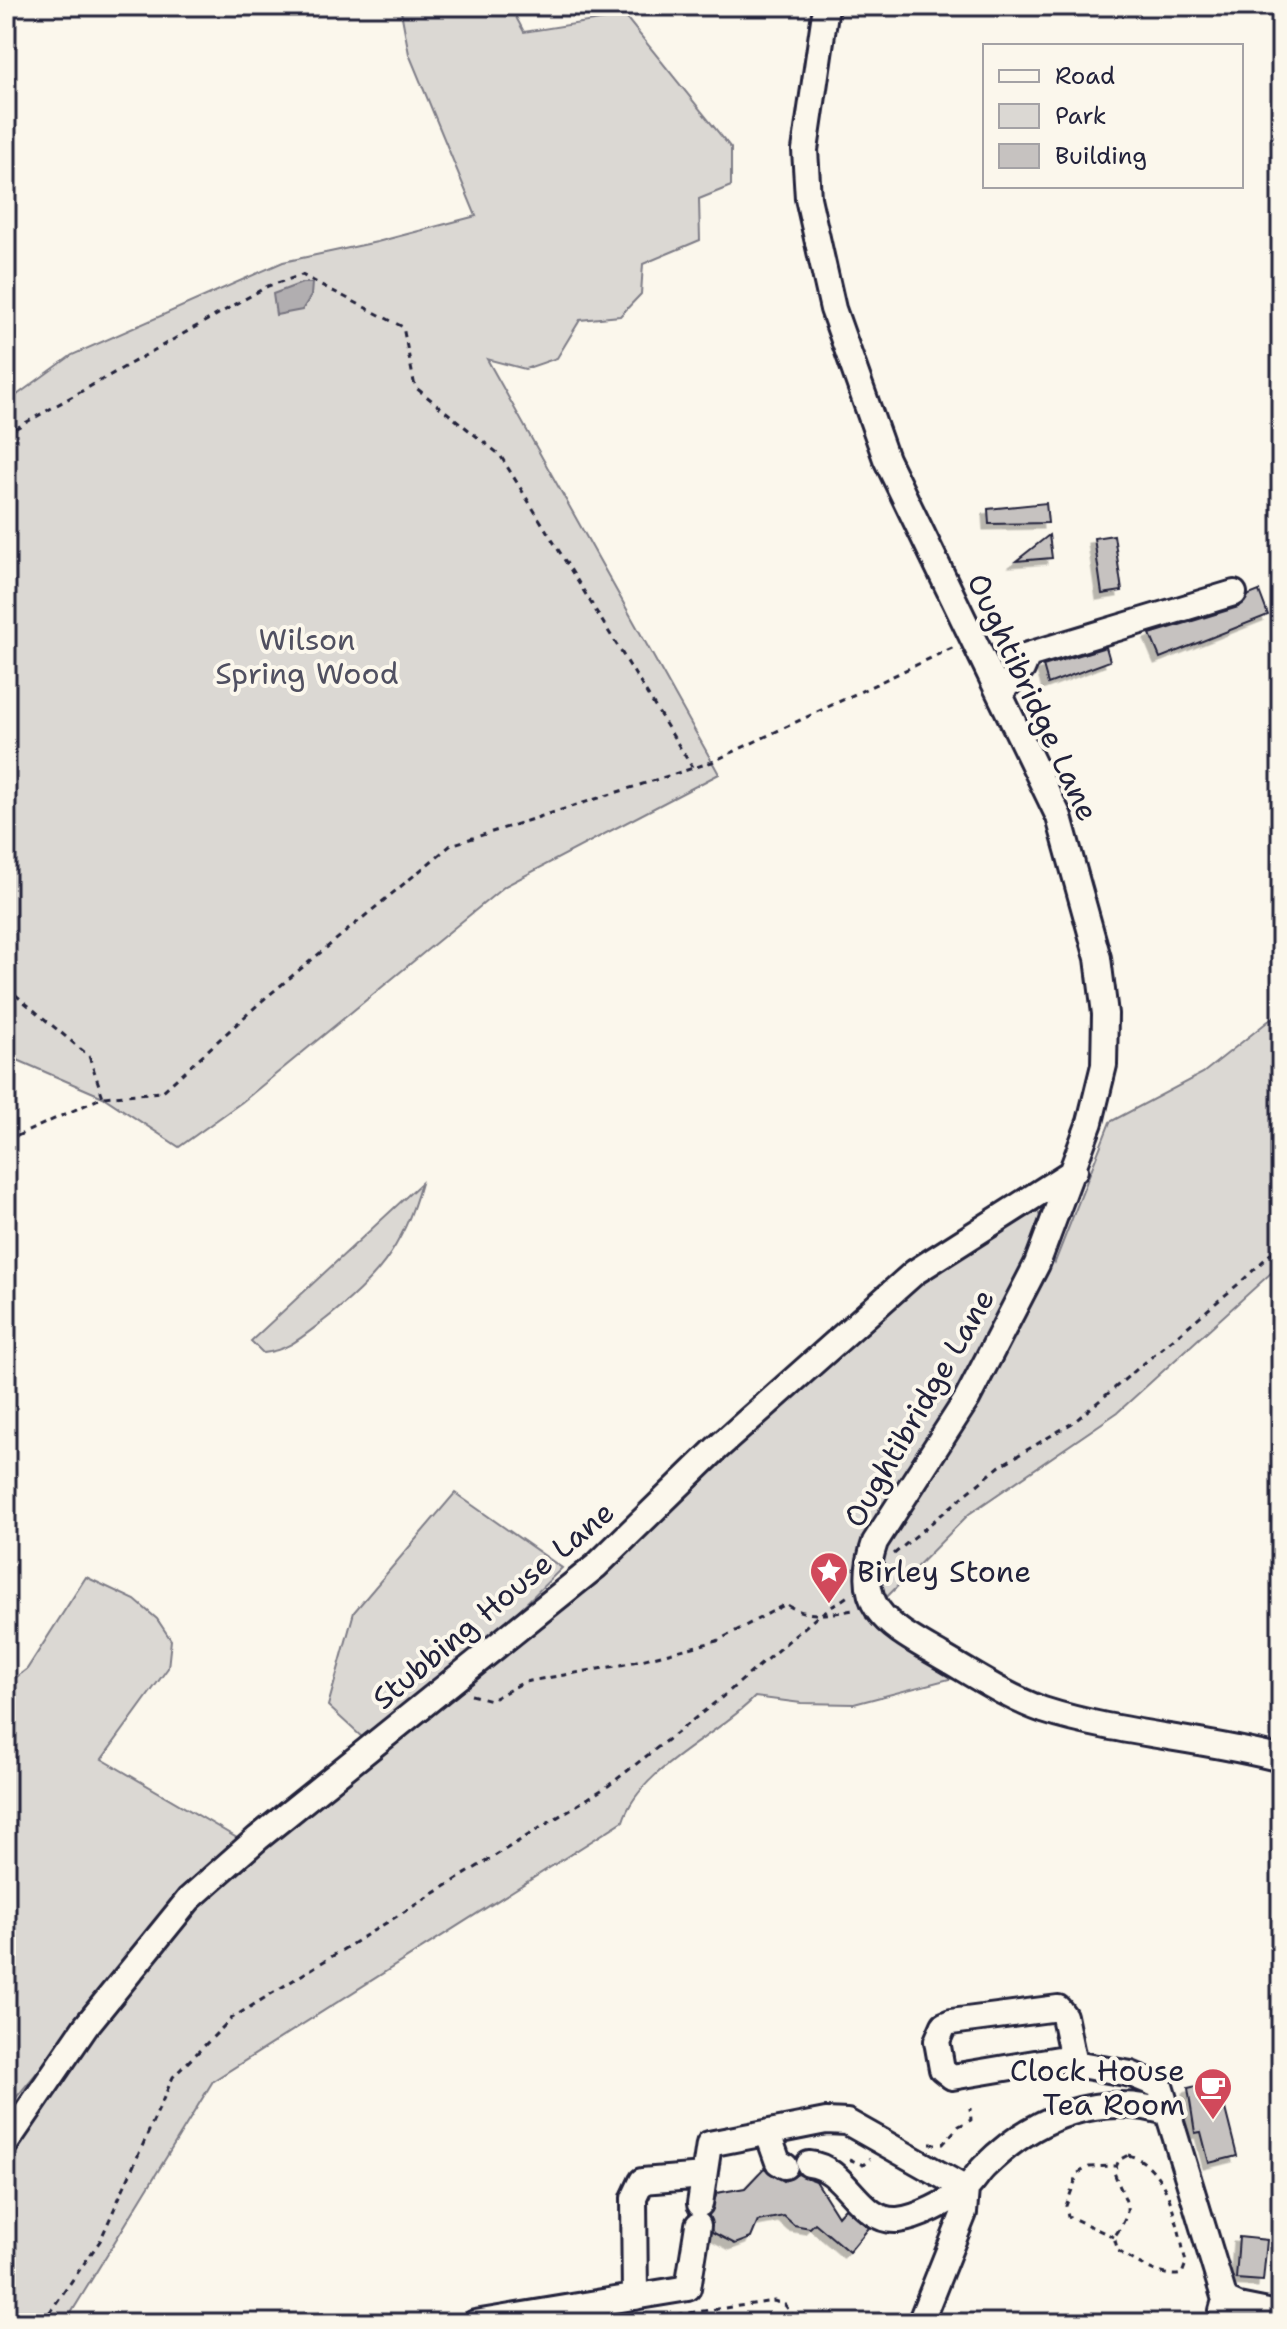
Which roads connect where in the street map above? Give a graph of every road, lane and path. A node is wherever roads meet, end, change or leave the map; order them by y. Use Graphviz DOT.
graph roads {
  1 [pos="826,6"];
  2 [pos="6,486"];
  3 [pos="1234,593"];
  4 [pos="972,639"];
  5 [pos="1000,693"];
  6 [pos="693,768"];
  7 [pos="6,987"];
  8 [pos="103,1097"];
  9 [pos="6,1141"];
  10 [pos="1075,1170"];
  11 [pos="1281,1244"];
  12 [pos="868,1584"];
  13 [pos="818,1616"];
  14 [pos="457,1681"];
  15 [pos="1281,1759"];
  16 [pos="1071,2057"];
  17 [pos="1172,2114"];
  18 [pos="768,2134"];
  19 [pos="6,2143"];
  20 [pos="1116,2166"];
  21 [pos="704,2176"];
  22 [pos="966,2189"];
  23 [pos="1114,2237"];
  24 [pos="635,2297"];
  25 [pos="1274,2311"];
  26 [pos="1226,2312"];
  27 [pos="663,2315"];
  28 [pos="42,2323"];
  29 [pos="475,2323"];
  30 [pos="618,2323"];
  31 [pos="662,2323"];
  32 [pos="799,2323"];
  33 [pos="920,2323"];
  1 -- 4 [label="street, Oughtibridge Lane"];
  2 -- 6 [label="path"];
  3 -- 5 [label="street"];
  4 -- 5 [label="street, Oughtibridge Lane"];
  4 -- 6 [label="path"];
  5 -- 10 [label="street, Oughtibridge Lane"];
  6 -- 8 [label="path"];
  7 -- 8 [label="path"];
  8 -- 9 [label="path"];
  10 -- 12 [label="street, Oughtibridge Lane"];
  10 -- 14 [label="street, Stubbing House Lane"];
  11 -- 12 [label="path"];
  12 -- 13 [label="path"];
  12 -- 13 [label="path"];
  12 -- 15 [label="street"];
  13 -- 14 [label="path"];
  13 -- 28 [label="path"];
  14 -- 19 [label="street, Stubbing House Lane"];
  16 -- 16 [label="street"];
  16 -- 17 [label="street"];
  17 -- 22 [label="street"];
  17 -- 26 [label="street"];
  18 -- 21 [label="street"];
  18 -- 22 [label="street"];
  18 -- 22 [label="street"];
  20 -- 23 [label="path"];
  20 -- 23 [label="path"];
  20 -- 23 [label="path"];
  21 -- 24 [label="street"];
  21 -- 24 [label="street"];
  22 -- 33 [label="street"];
  24 -- 29 [label="street"];
  25 -- 26 [label="street"];
  27 -- 30 [label="path"];
  27 -- 31 [label="path"];
  27 -- 32 [label="path"];
}
